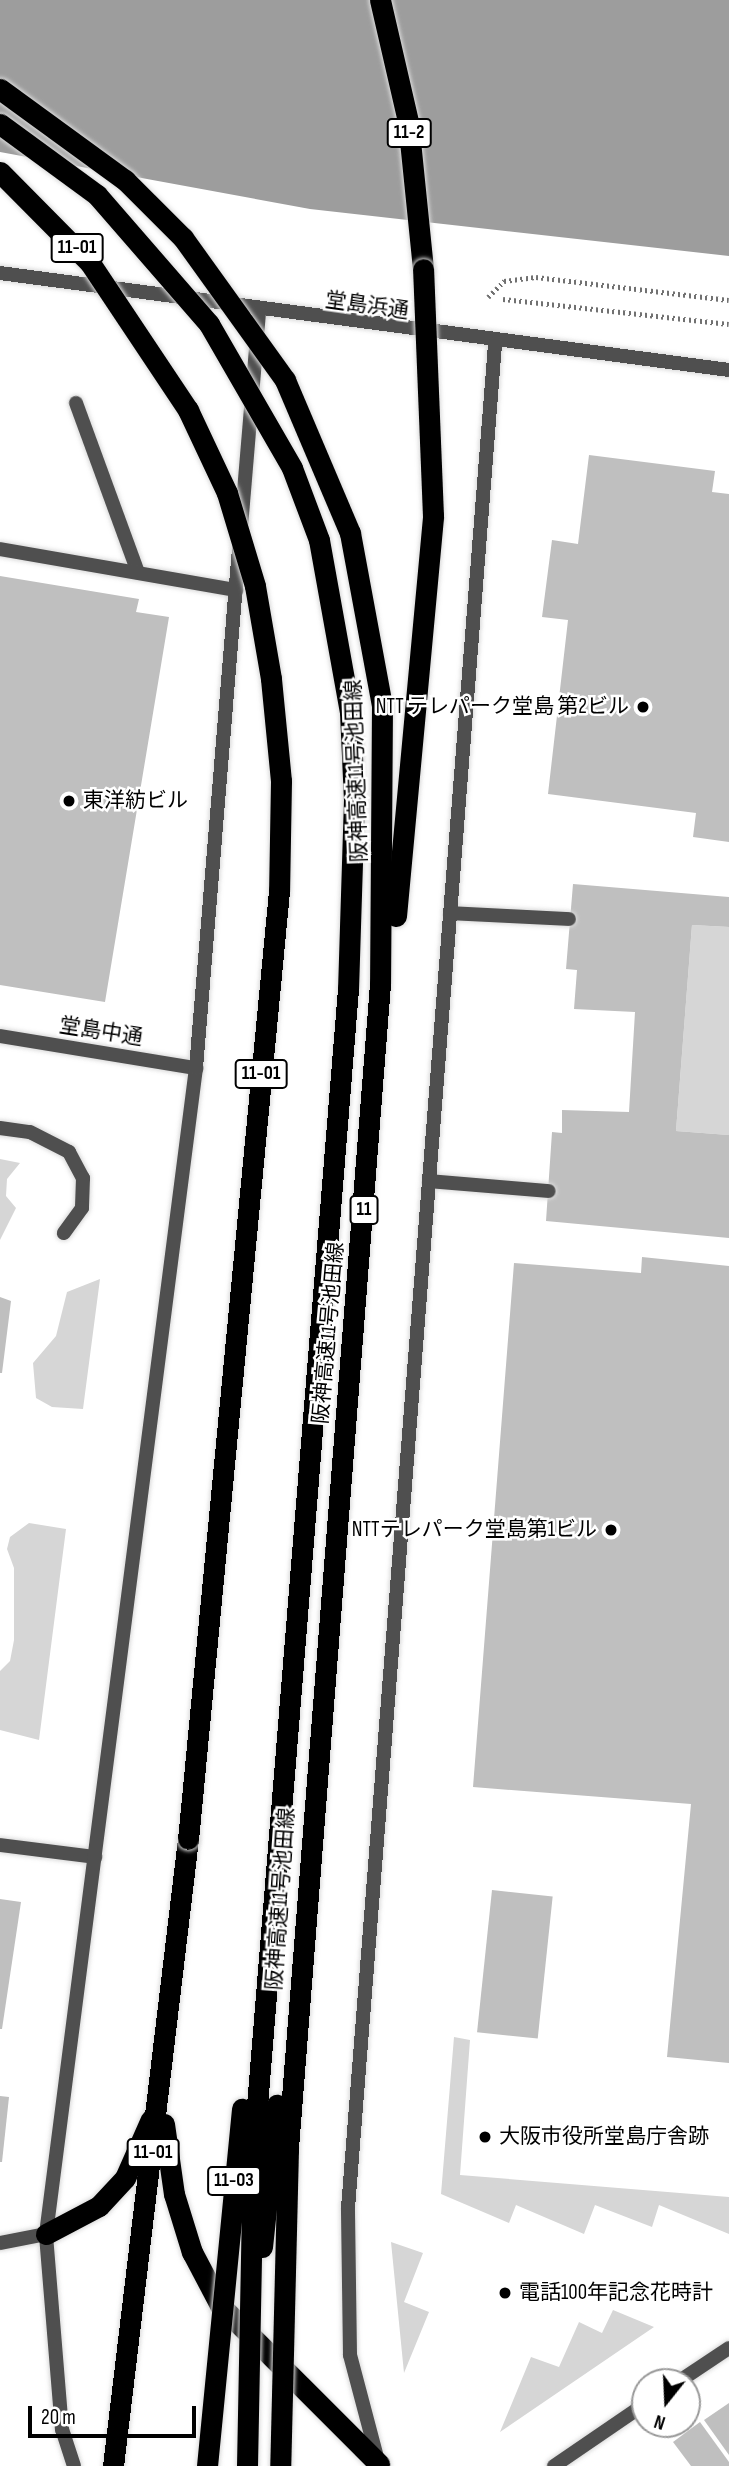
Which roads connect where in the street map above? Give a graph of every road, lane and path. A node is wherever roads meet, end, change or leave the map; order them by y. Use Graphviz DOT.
graph roads {
  1 [pos="380,0"];
  2 [pos="0,89"];
  3 [pos="0,124"];
  4 [pos="0,172"];
  5 [pos="0,273"];
  6 [pos="729,300"];
  7 [pos="259,313"];
  8 [pos="729,324"];
  9 [pos="495,344"];
  10 [pos="729,370"];
  11 [pos="76,403"];
  12 [pos="0,549"];
  13 [pos="138,572"];
  14 [pos="236,590"];
  15 [pos="450,913"];
  16 [pos="569,919"];
  17 [pos="0,1036"];
  18 [pos="196,1068"];
  19 [pos="0,1128"];
  20 [pos="368,1155"];
  21 [pos="429,1181"];
  22 [pos="549,1191"];
  23 [pos="64,1233"];
  24 [pos="0,1845"];
  25 [pos="96,1857"];
  26 [pos="271,1897"];
  27 [pos="305,1902"];
  28 [pos="160,2098"];
  29 [pos="46,2234"];
  30 [pos="0,2243"];
  31 [pos="729,2347"];
  32 [pos="698,2368"];
  33 [pos="631,2414"];
  34 [pos="379,2465"];
  35 [pos="74,2466"];
  36 [pos="113,2466"];
  37 [pos="207,2466"];
  38 [pos="241,2466"];
  39 [pos="247,2466"];
  40 [pos="280,2466"];
  41 [pos="554,2466"];
  1 -- 20 [label="highway, 11-2, bridge"];
  2 -- 20 [label="highway, 阪神高速11号池田線 / 11, bridge"];
  3 -- 26 [label="highway, 阪神高速11号池田線 / 11, bridge"];
  4 -- 28 [label="highway, 11-01, bridge"];
  5 -- 7 [label="street, 堂島浜通"];
  6 -- 8 [label="path"];
  7 -- 9 [label="street, 堂島浜通"];
  7 -- 14 [label="street"];
  9 -- 10 [label="street, 堂島浜通"];
  9 -- 15 [label="street"];
  11 -- 13 [label="street"];
  12 -- 13 [label="street"];
  13 -- 14 [label="street"];
  14 -- 18 [label="street"];
  15 -- 16 [label="street"];
  15 -- 21 [label="street"];
  17 -- 18 [label="street, 堂島中通"];
  18 -- 25 [label="street"];
  19 -- 23 [label="street"];
  20 -- 27 [label="highway, 阪神高速11号池田線 / 11, bridge"];
  21 -- 22 [label="street"];
  21 -- 34 [label="street"];
  24 -- 25 [label="street"];
  25 -- 29 [label="street"];
  26 -- 37 [label="highway, 11-03, bridge"];
  26 -- 39 [label="highway, 阪神高速11号池田線 / 11, bridge"];
  27 -- 38 [label="highway, 11-03, bridge"];
  27 -- 40 [label="highway, 阪神高速11号池田線 / 11, bridge"];
  28 -- 29 [label="highway, 11-01"];
  28 -- 34 [label="highway, 11-01"];
  28 -- 36 [label="highway, 11-01"];
  29 -- 30 [label="street"];
  29 -- 35 [label="street"];
  31 -- 32 [label="street"];
  33 -- 41 [label="street"];
}
